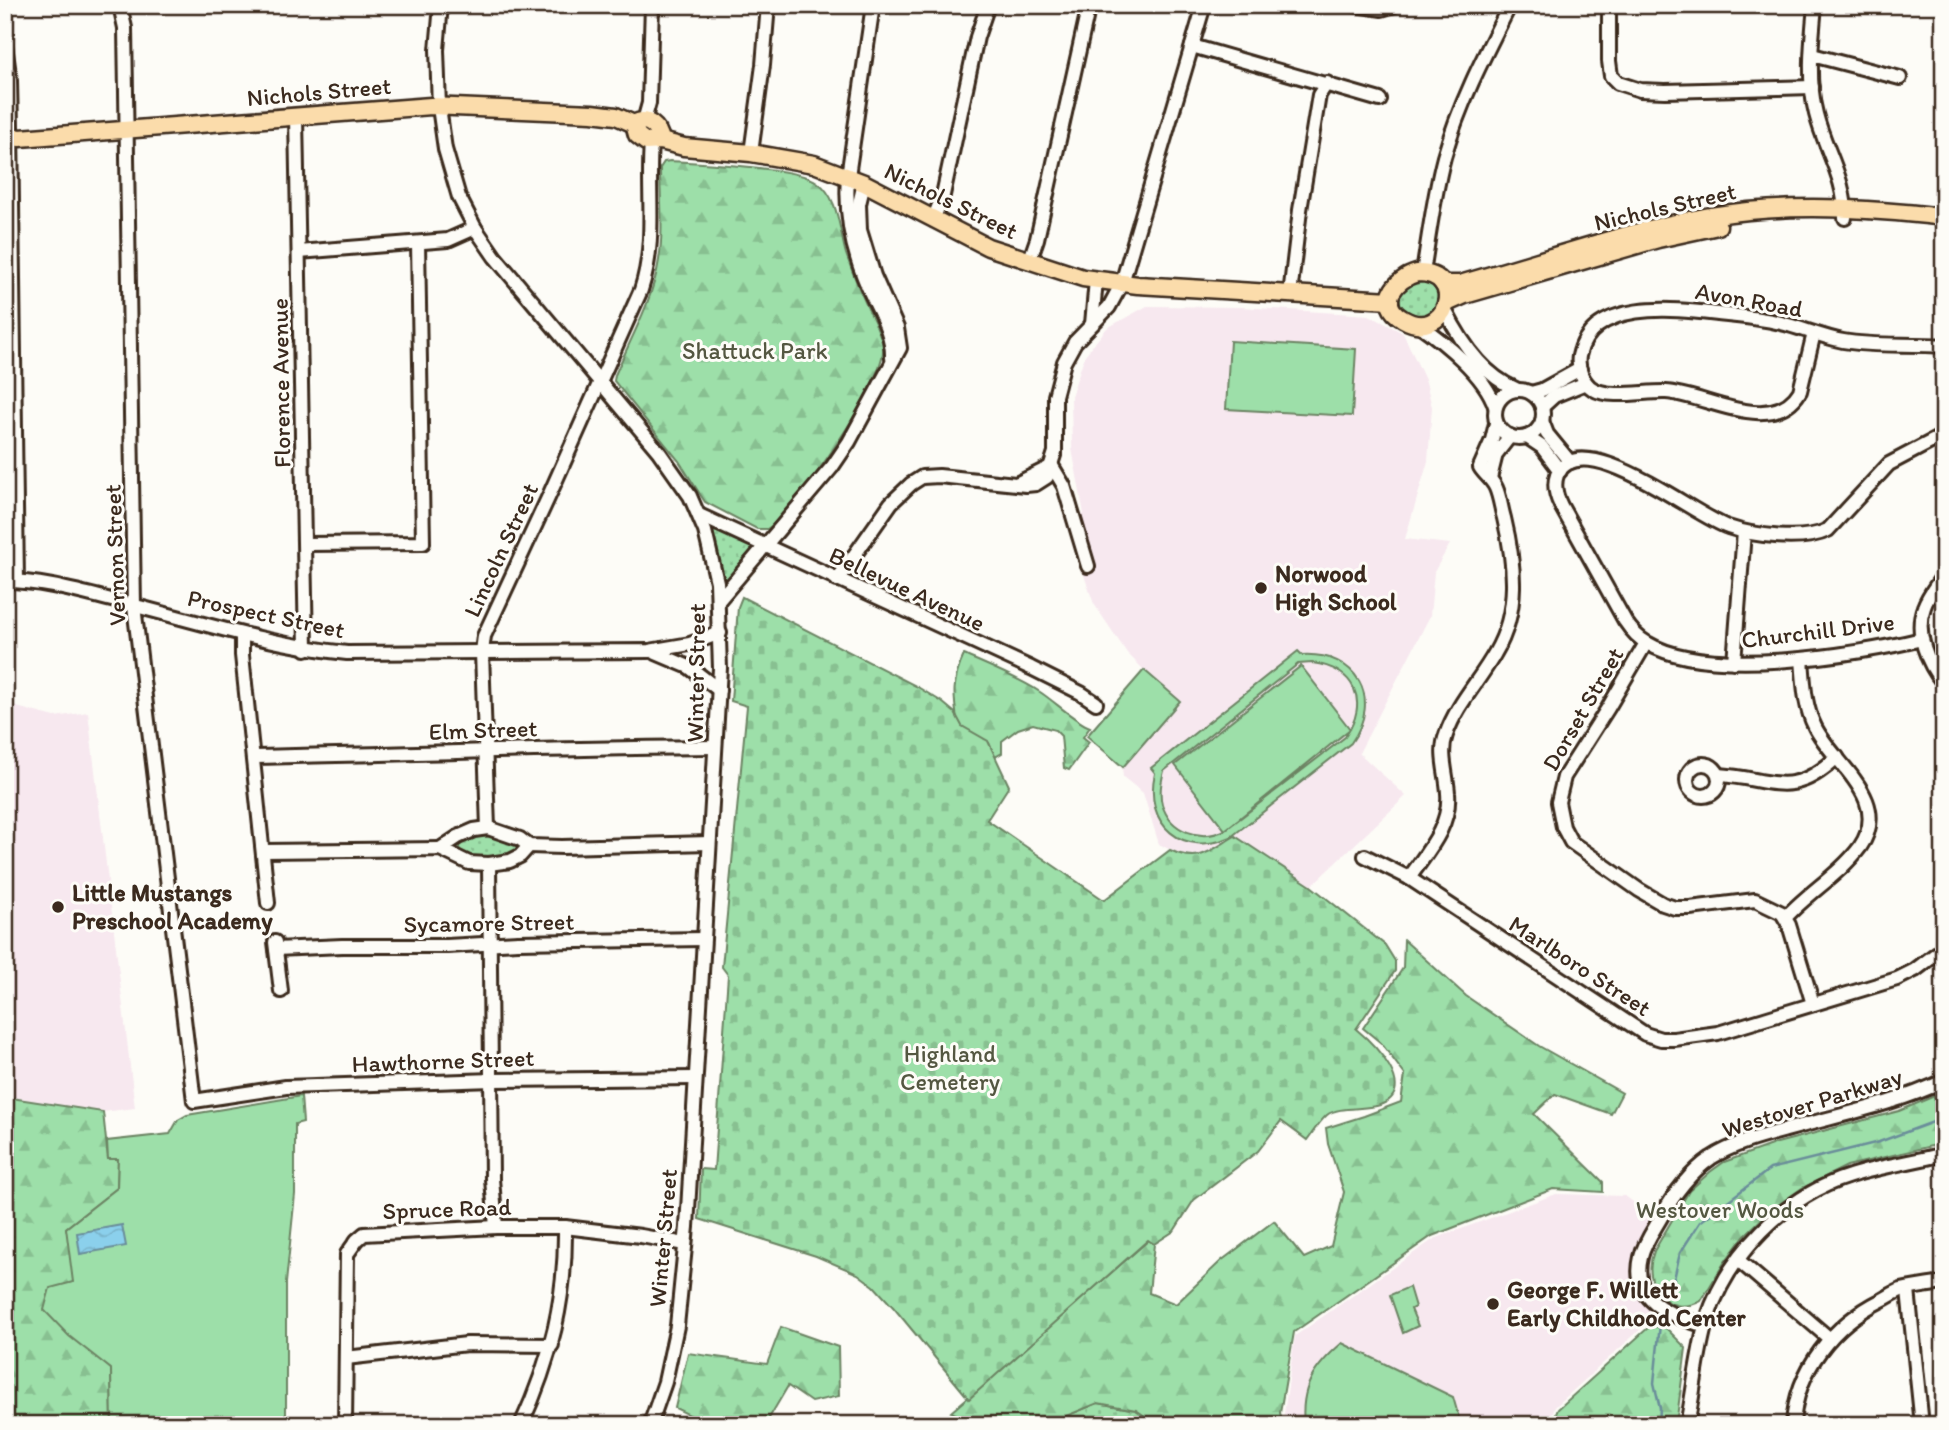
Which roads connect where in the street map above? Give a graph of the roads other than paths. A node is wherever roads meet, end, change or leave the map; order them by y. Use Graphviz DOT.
graph roads {
  1 [pos="120,5"];
  2 [pos="440,5"];
  3 [pos="652,5"];
  4 [pos="768,5"];
  5 [pos="873,5"];
  6 [pos="988,5"];
  7 [pos="1089,5"];
  8 [pos="1204,5"];
  9 [pos="1355,5"];
  10 [pos="1395,5"];
  11 [pos="1510,5"];
  12 [pos="1609,5"];
  13 [pos="1815,5"];
  14 [pos="5,45"];
  15 [pos="1192,46"];
  16 [pos="1812,55"];
  17 [pos="1900,78"];
  18 [pos="1327,83"];
  19 [pos="1812,88"];
  20 [pos="1380,100"];
  21 [pos="439,107"];
  22 [pos="296,117"];
  23 [pos="639,122"];
  24 [pos="127,130"];
  25 [pos="8,137"];
  26 [pos="656,142"];
  27 [pos="751,153"];
  28 [pos="848,176"];
  29 [pos="864,183"];
  30 [pos="1845,213"];
  31 [pos="1944,217"];
  32 [pos="933,220"];
  33 [pos="1944,227"];
  34 [pos="475,228"];
  35 [pos="1637,240"];
  36 [pos="418,243"];
  37 [pos="299,252"];
  38 [pos="1029,262"];
  39 [pos="1423,273"];
  40 [pos="1096,280"];
  41 [pos="1122,283"];
  42 [pos="1443,284"];
  43 [pos="1290,295"];
  44 [pos="1390,300"];
  45 [pos="880,302"];
  46 [pos="1446,306"];
  47 [pos="1091,324"];
  48 [pos="1418,324"];
  49 [pos="1814,333"];
  50 [pos="1944,346"];
  51 [pos="1580,369"];
  52 [pos="600,383"];
  53 [pos="1586,383"];
  54 [pos="1516,389"];
  55 [pos="1531,393"];
  56 [pos="1495,406"];
  57 [pos="1542,407"];
  58 [pos="1542,421"];
  59 [pos="1496,423"];
  60 [pos="1944,435"];
  61 [pos="1510,436"];
  62 [pos="1527,437"];
  63 [pos="1052,466"];
  64 [pos="1565,466"];
  65 [pos="1490,478"];
  66 [pos="699,515"];
  67 [pos="1744,532"];
  68 [pos="305,544"];
  69 [pos="765,547"];
  70 [pos="1088,566"];
  71 [pos="1944,574"];
  72 [pos="837,580"];
  73 [pos="11,581"];
  74 [pos="719,600"];
  75 [pos="134,606"];
  76 [pos="720,633"];
  77 [pos="242,635"];
  78 [pos="1922,639"];
  79 [pos="1646,643"];
  80 [pos="306,649"];
  81 [pos="649,650"];
  82 [pos="482,652"];
  83 [pos="1802,659"];
  84 [pos="1734,662"];
  85 [pos="1944,684"];
  86 [pos="719,690"];
  87 [pos="1096,703"];
  88 [pos="715,747"];
  89 [pos="485,750"];
  90 [pos="253,757"];
  91 [pos="1837,757"];
  92 [pos="1719,775"];
  93 [pos="488,828"];
  94 [pos="709,843"];
  95 [pos="529,846"];
  96 [pos="440,849"];
  97 [pos="264,851"];
  98 [pos="1365,856"];
  99 [pos="489,864"];
  100 [pos="1409,878"];
  101 [pos="268,903"];
  102 [pos="1786,917"];
  103 [pos="703,939"];
  104 [pos="490,945"];
  105 [pos="1944,948"];
  106 [pos="281,991"];
  107 [pos="1813,1004"];
  108 [pos="695,1078"];
  109 [pos="493,1080"];
  110 [pos="1944,1081"];
  111 [pos="194,1101"];
  112 [pos="1944,1154"];
  113 [pos="496,1227"];
  114 [pos="565,1227"];
  115 [pos="685,1244"];
  116 [pos="1738,1260"];
  117 [pos="1944,1283"];
  118 [pos="1908,1290"];
  119 [pos="1705,1326"];
  120 [pos="1830,1339"];
  121 [pos="552,1345"];
  122 [pos="346,1358"];
  123 [pos="345,1425"];
  124 [pos="521,1425"];
  125 [pos="650,1425"];
  126 [pos="1687,1425"];
  127 [pos="1793,1425"];
  128 [pos="1922,1425"];
  1 -- 24 [label="street, Vernon Street"];
  2 -- 21 [label="street, Winter Street"];
  3 -- 23 [label="street"];
  4 -- 27 [label="street"];
  5 -- 28 [label="street"];
  6 -- 32 [label="street"];
  7 -- 38 [label="street"];
  8 -- 15 [label="street"];
  9 -- 10 [label="street"];
  11 -- 39 [label="street"];
  12 -- 19 [label="street"];
  13 -- 16 [label="street"];
  14 -- 25 [label="street"];
  15 -- 18 [label="street"];
  15 -- 41 [label="street"];
  16 -- 17 [label="street"];
  16 -- 19 [label="street"];
  18 -- 20 [label="street"];
  18 -- 43 [label="street"];
  19 -- 30 [label="street"];
  21 -- 22 [label="main road, Nichols Street"];
  21 -- 23 [label="main road, Nichols Street"];
  21 -- 34 [label="street, Winter Street"];
  22 -- 24 [label="main road, Nichols Street"];
  22 -- 37 [label="street, Florence Avenue"];
  23 -- 26 [label="main road"];
  24 -- 25 [label="main road, Nichols Street"];
  24 -- 75 [label="street, Vernon Street"];
  25 -- 73 [label="street"];
  26 -- 27 [label="main road, Nichols Street"];
  26 -- 52 [label="street, Lincoln Street"];
  27 -- 28 [label="main road, Nichols Street"];
  28 -- 29 [label="main road, Nichols Street"];
  28 -- 45 [label="street"];
  29 -- 32 [label="main road, Nichols Street"];
  29 -- 45 [label="street"];
  30 -- 31 [label="main road, Nichols Street"];
  30 -- 33 [label="main road, Nichols Street"];
  30 -- 35 [label="main road, Nichols Street"];
  32 -- 38 [label="main road, Nichols Street"];
  34 -- 36 [label="street"];
  34 -- 52 [label="street, Winter Street"];
  35 -- 42 [label="main road, Nichols Street"];
  35 -- 46 [label="main road, Nichols Street"];
  36 -- 37 [label="street"];
  36 -- 68 [label="street"];
  37 -- 68 [label="street, Florence Avenue"];
  38 -- 40 [label="main road, Nichols Street"];
  39 -- 42 [label="main road"];
  39 -- 44 [label="main road"];
  40 -- 41 [label="main road, Nichols Street"];
  40 -- 47 [label="street"];
  41 -- 43 [label="main road, Nichols Street"];
  41 -- 47 [label="street"];
  42 -- 46 [label="main road"];
  43 -- 44 [label="main road, Nichols Street"];
  44 -- 48 [label="main road"];
  45 -- 69 [label="street"];
  46 -- 48 [label="main road"];
  46 -- 54 [label="street"];
  47 -- 63 [label="street"];
  48 -- 56 [label="street"];
  49 -- 50 [label="street, Avon Road"];
  49 -- 51 [label="street, Avon Road"];
  49 -- 53 [label="street"];
  51 -- 53 [label="street"];
  51 -- 55 [label="street"];
  52 -- 66 [label="street, Winter Street"];
  52 -- 82 [label="street, Lincoln Street"];
  53 -- 57 [label="street"];
  54 -- 55 [label="street"];
  54 -- 56 [label="street"];
  55 -- 57 [label="street"];
  56 -- 59 [label="street"];
  57 -- 58 [label="street"];
  58 -- 62 [label="street"];
  58 -- 64 [label="street"];
  59 -- 61 [label="street"];
  59 -- 65 [label="street"];
  60 -- 67 [label="street"];
  61 -- 62 [label="street"];
  61 -- 65 [label="street"];
  62 -- 64 [label="street"];
  63 -- 70 [label="street"];
  63 -- 72 [label="street"];
  64 -- 67 [label="street"];
  64 -- 79 [label="street, Churchill Drive"];
  65 -- 100 [label="street"];
  66 -- 69 [label="street, Bellevue Avenue"];
  66 -- 74 [label="street, Winter Street"];
  67 -- 84 [label="street"];
  68 -- 80 [label="street, Florence Avenue"];
  69 -- 72 [label="street, Bellevue Avenue"];
  69 -- 74 [label="street"];
  71 -- 78 [label="street, Churchill Drive"];
  72 -- 87 [label="street, Bellevue Avenue"];
  73 -- 75 [label="street, Prospect Street"];
  74 -- 76 [label="street, Winter Street"];
  75 -- 77 [label="street, Prospect Street"];
  75 -- 111 [label="street, Vernon Street"];
  76 -- 81 [label="street, Prospect Street"];
  76 -- 86 [label="street, Winter Street"];
  77 -- 80 [label="street, Prospect Street"];
  77 -- 90 [label="street"];
  78 -- 83 [label="street, Churchill Drive"];
  78 -- 85 [label="street"];
  79 -- 84 [label="street, Churchill Drive"];
  79 -- 102 [label="street, Dorset Street"];
  80 -- 82 [label="street, Prospect Street"];
  81 -- 82 [label="street, Prospect Street"];
  81 -- 86 [label="street, Prospect Street"];
  82 -- 89 [label="street, Lincoln Street"];
  83 -- 84 [label="street, Churchill Drive"];
  83 -- 91 [label="street"];
  86 -- 88 [label="street, Winter Street"];
  88 -- 89 [label="street, Elm Street"];
  88 -- 94 [label="street, Winter Street"];
  89 -- 90 [label="street, Elm Street"];
  89 -- 93 [label="street, Lincoln Street"];
  90 -- 97 [label="street"];
  91 -- 92 [label="street"];
  91 -- 102 [label="street"];
  93 -- 95 [label="street"];
  93 -- 96 [label="street"];
  94 -- 95 [label="street"];
  94 -- 103 [label="street, Winter Street"];
  95 -- 99 [label="street"];
  96 -- 97 [label="street"];
  96 -- 99 [label="street"];
  97 -- 101 [label="street"];
  98 -- 100 [label="street, Marlboro Street"];
  99 -- 104 [label="street"];
  100 -- 107 [label="street, Marlboro Street"];
  102 -- 107 [label="street"];
  103 -- 104 [label="street, Sycamore Street"];
  103 -- 108 [label="street, Winter Street"];
  104 -- 106 [label="street, Sycamore Street"];
  104 -- 109 [label="street"];
  105 -- 107 [label="street, Marlboro Street"];
  108 -- 109 [label="street, Hawthorne Street"];
  108 -- 115 [label="street, Winter Street"];
  109 -- 111 [label="street, Hawthorne Street"];
  109 -- 113 [label="street"];
  110 -- 119 [label="street, Westover Parkway"];
  112 -- 116 [label="street"];
  113 -- 114 [label="street, Spruce Road"];
  113 -- 122 [label="street, Spruce Road"];
  114 -- 115 [label="street, Spruce Road"];
  114 -- 121 [label="street"];
  115 -- 125 [label="street, Winter Street"];
  116 -- 119 [label="street"];
  116 -- 120 [label="street"];
  117 -- 118 [label="street"];
  118 -- 120 [label="street"];
  118 -- 128 [label="street"];
  119 -- 126 [label="street"];
  120 -- 127 [label="street"];
  121 -- 122 [label="street"];
  121 -- 124 [label="street"];
  122 -- 123 [label="street, Spruce Road"];
}
